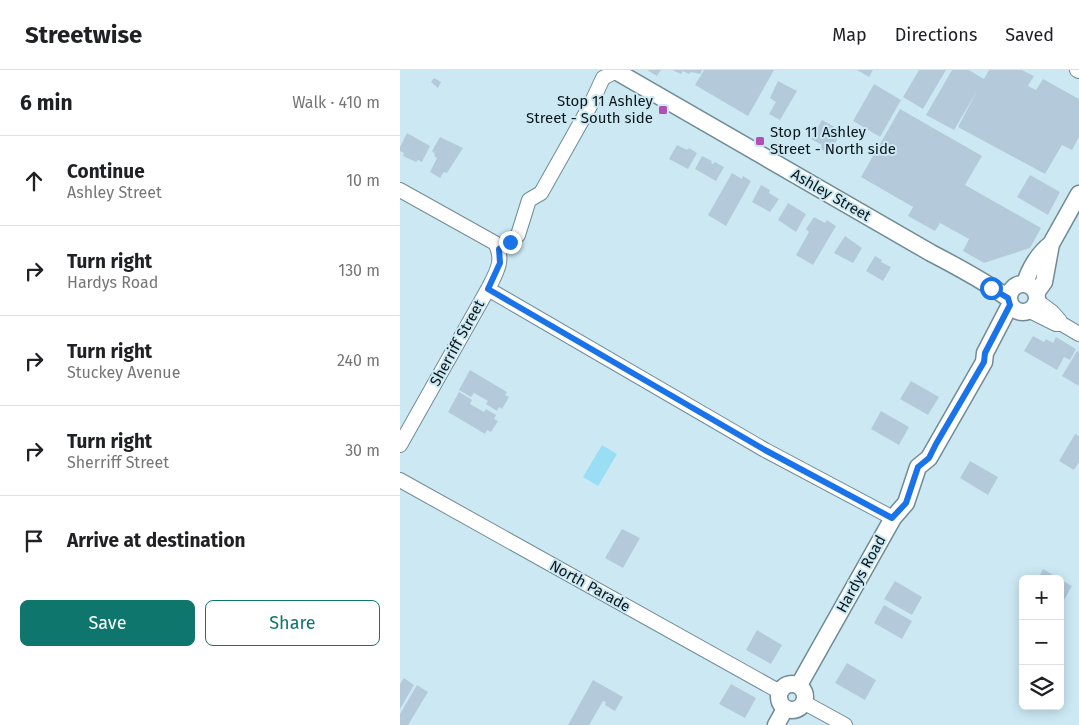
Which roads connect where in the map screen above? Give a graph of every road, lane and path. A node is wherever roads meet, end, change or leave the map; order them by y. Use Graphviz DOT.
graph roads {
  1 [pos="616,71"];
  2 [pos="400,190"];
  3 [pos="1079,194"];
  4 [pos="499,249"];
  5 [pos="488,289"];
  6 [pos="1023,299"];
  7 [pos="1079,334"];
  8 [pos="400,445"];
  9 [pos="400,480"];
  10 [pos="892,518"];
  11 [pos="799,685"];
  12 [pos="780,692"];
  13 [pos="805,703"];
  14 [pos="786,709"];
  15 [pos="776,725"];
  16 [pos="845,725"];
  1 -- 4 [label="street"];
  1 -- 6 [label="street, Ashley Street"];
  2 -- 4 [label="street"];
  3 -- 6 [label="street, Hardys Road"];
  4 -- 5 [label="street, Sherriff Street"];
  5 -- 8 [label="street, Sherriff Street"];
  5 -- 10 [label="street"];
  6 -- 7 [label="street, Ashley Street"];
  6 -- 10 [label="street, Hardys Road"];
  9 -- 12 [label="street, North Parade"];
  10 -- 11 [label="street, Hardys Road"];
  11 -- 12 [label="street"];
  11 -- 13 [label="street"];
  12 -- 14 [label="street"];
  13 -- 14 [label="street"];
  13 -- 16 [label="street"];
  14 -- 15 [label="street"];
}
